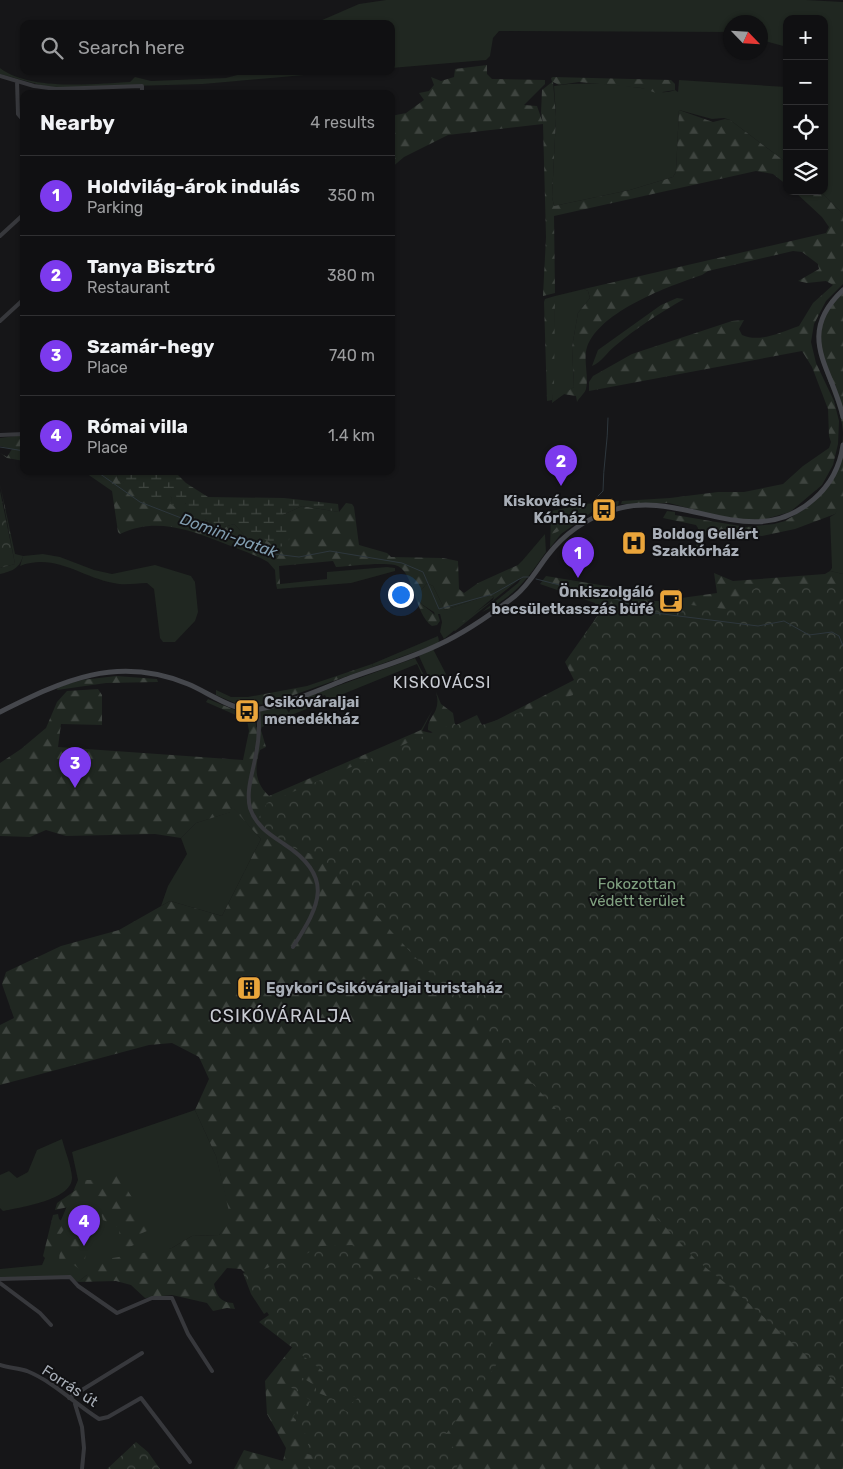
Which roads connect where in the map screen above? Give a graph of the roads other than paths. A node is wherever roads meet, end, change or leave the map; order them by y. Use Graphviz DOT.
graph roads {
  1 [pos="0,76"];
  2 [pos="18,81"];
  3 [pos="142,90"];
  4 [pos="20,116"];
  5 [pos="20,218"];
  6 [pos="0,236"];
  7 [pos="843,290"];
  8 [pos="20,304"];
  9 [pos="0,322"];
  10 [pos="843,417"];
  11 [pos="20,434"];
  12 [pos="0,435"];
  13 [pos="843,445"];
  14 [pos="258,709"];
  15 [pos="0,712"];
  16 [pos="292,947"];
  17 [pos="0,1281"];
  18 [pos="51,1325"];
  19 [pos="142,1353"];
  20 [pos="0,1365"];
  21 [pos="212,1371"];
  22 [pos="69,1398"];
  23 [pos="75,1404"];
  24 [pos="190,1462"];
  25 [pos="82,1469"];
  1 -- 2 [label="street"];
  2 -- 3 [label="street"];
  2 -- 4 [label="street"];
  5 -- 6 [label="street"];
  7 -- 10 [label="main road"];
  8 -- 9 [label="street"];
  11 -- 12 [label="street"];
  13 -- 14 [label="main road"];
  14 -- 15 [label="main road"];
  14 -- 16 [label="street"];
  17 -- 18 [label="street"];
  17 -- 21 [label="street"];
  19 -- 22 [label="street"];
  20 -- 22 [label="street, Forrás út"];
  22 -- 23 [label="street, Forrás út"];
  23 -- 24 [label="street, Forrás út"];
  23 -- 25 [label="street"];
}
